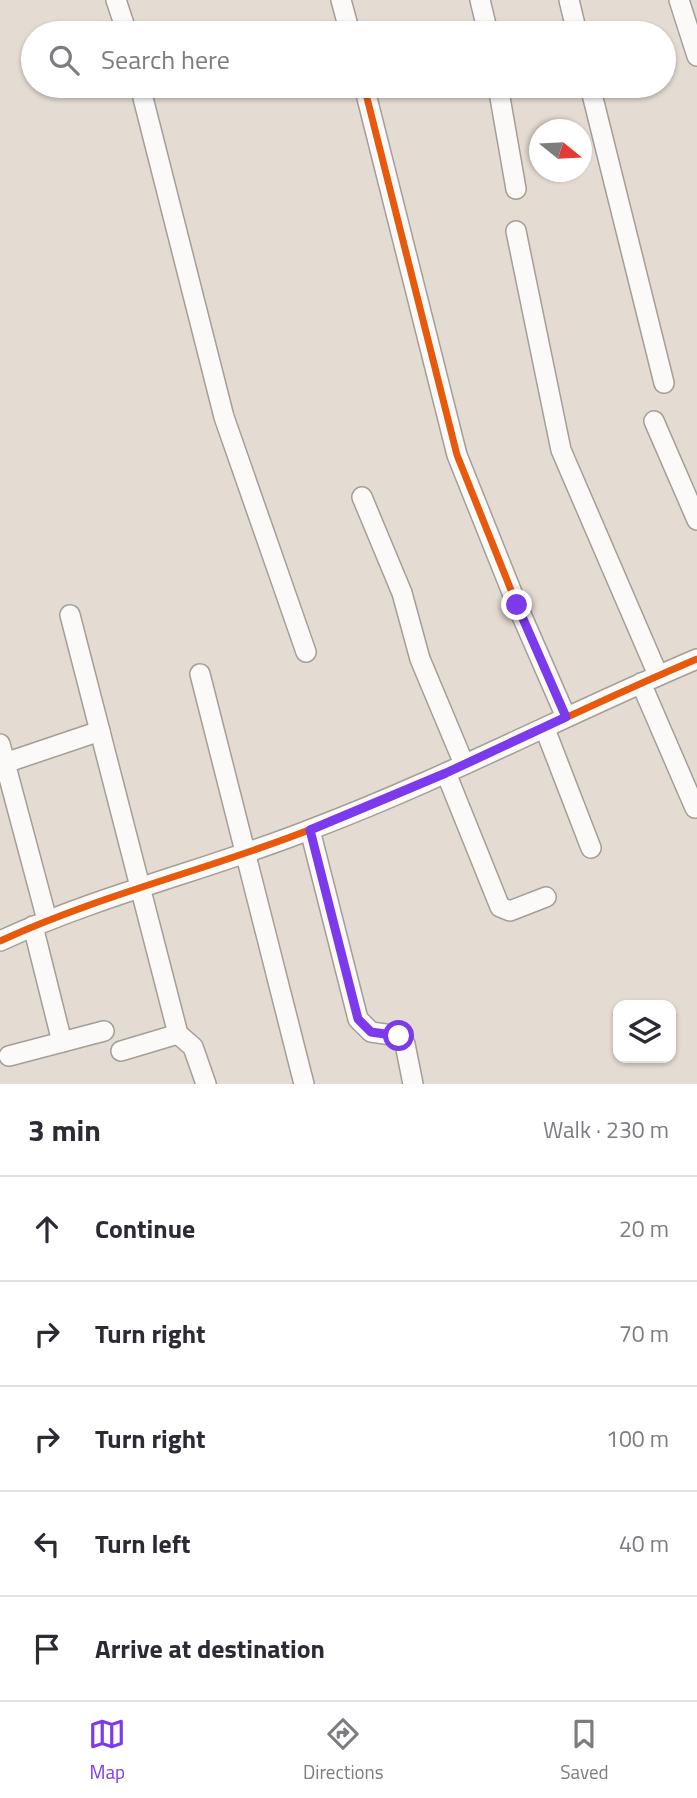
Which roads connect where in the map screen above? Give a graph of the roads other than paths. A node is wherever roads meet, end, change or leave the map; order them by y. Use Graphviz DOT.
graph roads {
  1 [pos="116,0"];
  2 [pos="341,0"];
  3 [pos="480,0"];
  4 [pos="569,0"];
  5 [pos="679,0"];
  6 [pos="123,21"];
  7 [pos="347,21"];
  8 [pos="485,21"];
  9 [pos="574,21"];
  10 [pos="697,56"];
  11 [pos="143,98"];
  12 [pos="367,98"];
  13 [pos="500,98"];
  14 [pos="593,98"];
  15 [pos="516,190"];
  16 [pos="516,231"];
  17 [pos="664,383"];
  18 [pos="654,421"];
  19 [pos="362,497"];
  20 [pos="697,520"];
  21 [pos="69,615"];
  22 [pos="306,652"];
  23 [pos="697,659"];
  24 [pos="200,674"];
  25 [pos="650,679"];
  26 [pos="566,717"];
  27 [pos="544,729"];
  28 [pos="100,731"];
  29 [pos="2,753"];
  30 [pos="455,769"];
  31 [pos="695,808"];
  32 [pos="310,830"];
  33 [pos="591,848"];
  34 [pos="246,853"];
  35 [pos="141,887"];
  36 [pos="546,897"];
  37 [pos="40,923"];
  38 [pos="0,941"];
  39 [pos="104,1031"];
  40 [pos="178,1034"];
  41 [pos="62,1042"];
  42 [pos="121,1051"];
  43 [pos="9,1056"];
  44 [pos="206,1084"];
  45 [pos="304,1084"];
  46 [pos="413,1084"];
  1 -- 6 [label="street"];
  2 -- 7 [label="street"];
  3 -- 8 [label="street"];
  4 -- 9 [label="street"];
  5 -- 10 [label="street"];
  11 -- 22 [label="street"];
  12 -- 26 [label="street"];
  13 -- 15 [label="street"];
  14 -- 17 [label="street"];
  16 -- 25 [label="street"];
  18 -- 20 [label="street"];
  19 -- 30 [label="street"];
  21 -- 28 [label="street"];
  23 -- 25 [label="street"];
  24 -- 34 [label="street"];
  25 -- 26 [label="street"];
  25 -- 31 [label="street"];
  26 -- 27 [label="street"];
  27 -- 30 [label="street"];
  27 -- 33 [label="street"];
  28 -- 29 [label="street"];
  28 -- 35 [label="street"];
  29 -- 37 [label="street"];
  30 -- 32 [label="street"];
  30 -- 36 [label="street"];
  32 -- 34 [label="street"];
  32 -- 46 [label="street"];
  34 -- 35 [label="street"];
  34 -- 45 [label="street"];
  35 -- 37 [label="street"];
  35 -- 40 [label="street"];
  37 -- 38 [label="street"];
  37 -- 41 [label="street"];
  39 -- 41 [label="street"];
  40 -- 42 [label="street"];
  40 -- 44 [label="street"];
  41 -- 43 [label="street"];
}
